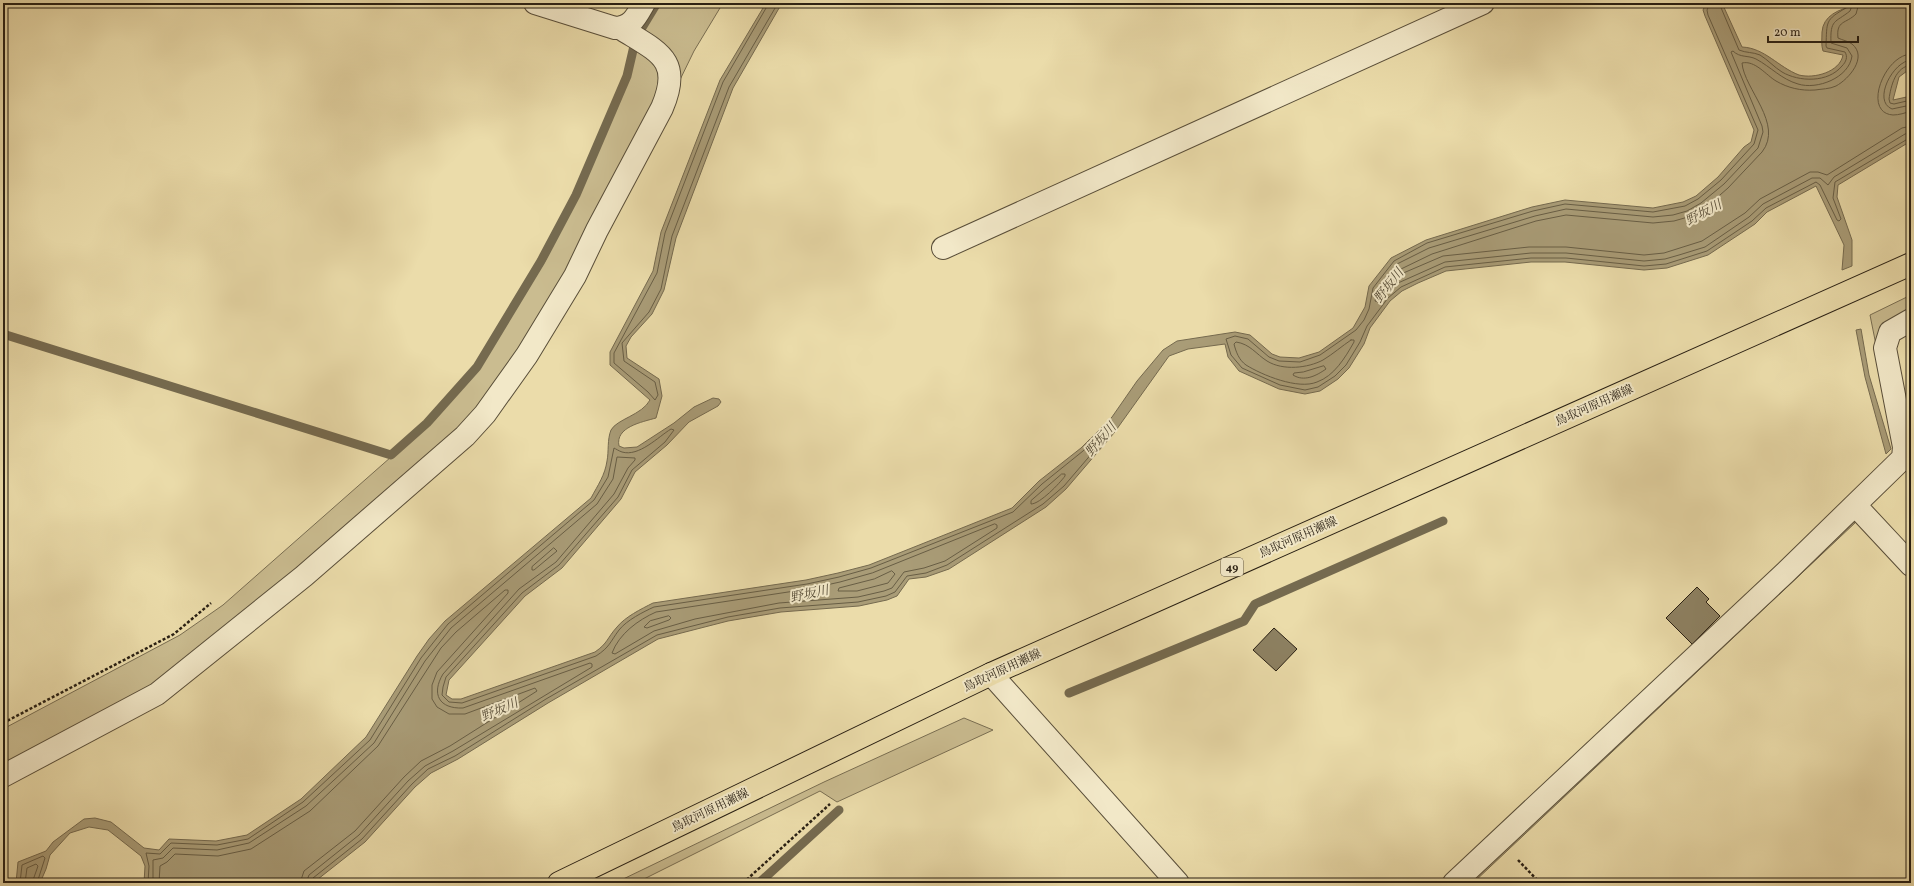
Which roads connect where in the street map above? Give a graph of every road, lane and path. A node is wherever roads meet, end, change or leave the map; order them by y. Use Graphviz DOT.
graph roads {
  1 [pos="534,3"];
  2 [pos="644,3"];
  3 [pos="1483,3"];
  4 [pos="620,28"];
  5 [pos="943,248"];
  6 [pos="1911,264"];
  7 [pos="1911,320"];
  8 [pos="1855,505"];
  9 [pos="1911,565"];
  10 [pos="211,603"];
  11 [pos="991,674"];
  12 [pos="3,723"];
  13 [pos="3,776"];
  14 [pos="830,804"];
  15 [pos="1500,840"];
  16 [pos="559,883"];
  17 [pos="744,883"];
  18 [pos="1178,883"];
  19 [pos="1454,883"];
  20 [pos="1540,883"];
  1 -- 4 [label="street"];
  2 -- 4 [label="street"];
  3 -- 5 [label="street"];
  4 -- 13 [label="street"];
  6 -- 11 [label="main road, 鳥取河原用瀬線 / 49"];
  7 -- 8 [label="street"];
  8 -- 9 [label="street"];
  8 -- 15 [label="street"];
  10 -- 12 [label="path"];
  11 -- 16 [label="main road, 鳥取河原用瀬線 / 49"];
  11 -- 18 [label="street"];
  14 -- 17 [label="path"];
  15 -- 19 [label="street"];
  15 -- 20 [label="path"];
}
